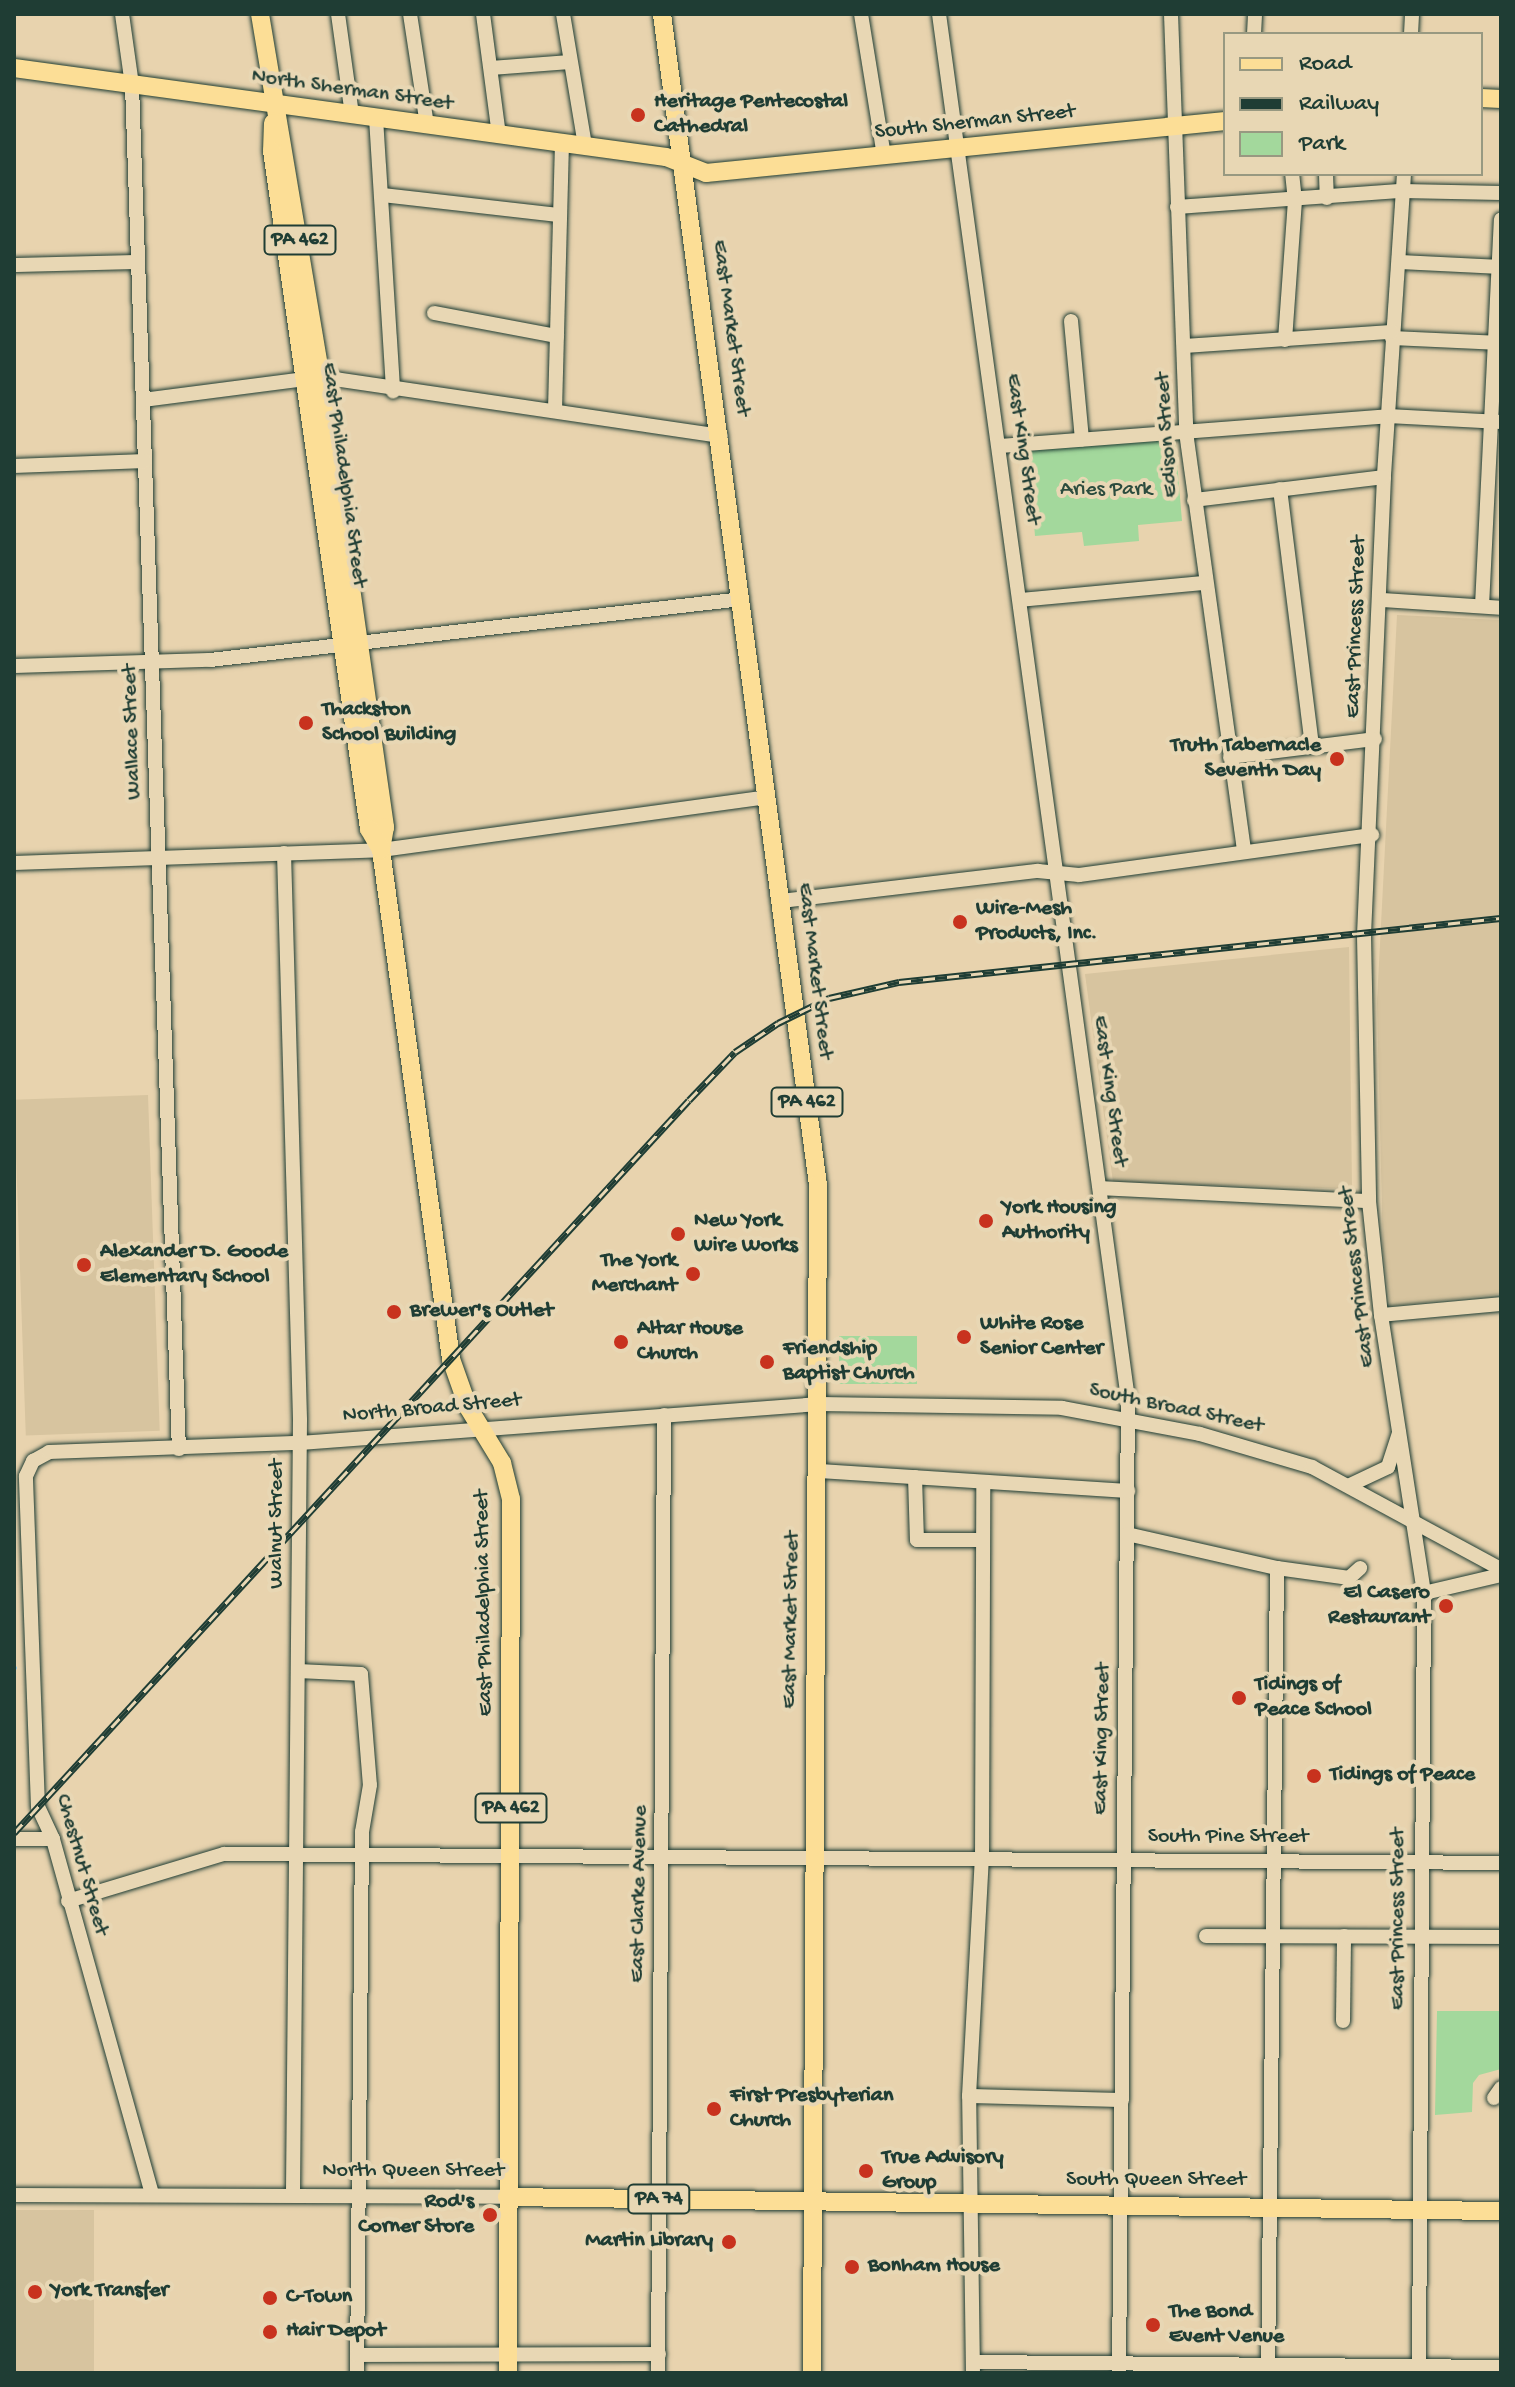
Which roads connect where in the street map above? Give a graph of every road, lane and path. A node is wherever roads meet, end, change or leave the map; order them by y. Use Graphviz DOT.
graph roads {
  1 [pos="122,14"];
  2 [pos="260,14"];
  3 [pos="338,14"];
  4 [pos="410,14"];
  5 [pos="483,14"];
  6 [pos="563,14"];
  7 [pos="662,14"];
  8 [pos="861,14"];
  9 [pos="939,14"];
  10 [pos="1171,14"];
  11 [pos="570,62"];
  12 [pos="14,68"];
  13 [pos="491,68"];
  14 [pos="132,85"];
  15 [pos="273,104"];
  16 [pos="352,115"];
  17 [pos="376,118"];
  18 [pos="1223,121"];
  19 [pos="427,125"];
  20 [pos="1175,127"];
  21 [pos="499,135"];
  22 [pos="562,143"];
  23 [pos="585,146"];
  24 [pos="958,149"];
  25 [pos="884,156"];
  26 [pos="683,164"];
  27 [pos="1292,176"];
  28 [pos="1326,176"];
  29 [pos="1404,176"];
  30 [pos="1402,191"];
  31 [pos="1501,193"];
  32 [pos="383,195"];
  33 [pos="1327,198"];
  34 [pos="1295,201"];
  35 [pos="1177,207"];
  36 [pos="558,215"];
  37 [pos="1501,219"];
  38 [pos="138,262"];
  39 [pos="1400,262"];
  40 [pos="14,265"];
  41 [pos="1500,267"];
  42 [pos="434,313"];
  43 [pos="1071,321"];
  44 [pos="1392,335"];
  45 [pos="557,336"];
  46 [pos="1285,340"];
  47 [pos="1498,343"];
  48 [pos="1184,346"];
  49 [pos="313,378"];
  50 [pos="393,391"];
  51 [pos="143,400"];
  52 [pos="555,410"];
  53 [pos="1388,416"];
  54 [pos="1497,422"];
  55 [pos="1186,432"];
  56 [pos="721,436"];
  57 [pos="1082,439"];
  58 [pos="1000,446"];
  59 [pos="145,461"];
  60 [pos="14,466"];
  61 [pos="1384,477"];
  62 [pos="1280,489"];
  63 [pos="1194,500"];
  64 [pos="1204,583"];
  65 [pos="742,599"];
  66 [pos="1020,600"];
  67 [pos="1382,600"];
  68 [pos="1482,606"];
  69 [pos="1501,608"];
  70 [pos="351,644"];
  71 [pos="152,663"];
  72 [pos="14,666"];
  73 [pos="1375,739"];
  74 [pos="1312,746"];
  75 [pos="1230,757"];
  76 [pos="767,797"];
  77 [pos="1372,835"];
  78 [pos="381,850"];
  79 [pos="1244,850"];
  80 [pos="284,853"];
  81 [pos="159,858"];
  82 [pos="14,863"];
  83 [pos="1058,873"];
  84 [pos="781,901"];
  85 [pos="1100,1188"];
  86 [pos="1369,1201"];
  87 [pos="1501,1304"];
  88 [pos="1381,1315"];
  89 [pos="820,1404"];
  90 [pos="664,1415"];
  91 [pos="1128,1418"];
  92 [pos="1401,1424"];
  93 [pos="480,1426"];
  94 [pos="300,1443"];
  95 [pos="179,1449"];
  96 [pos="49,1452"];
  97 [pos="819,1471"];
  98 [pos="915,1477"];
  99 [pos="983,1482"];
  100 [pos="1350,1485"];
  101 [pos="1128,1491"];
  102 [pos="1413,1518"];
  103 [pos="1127,1534"];
  104 [pos="982,1540"];
  105 [pos="1277,1568"];
  106 [pos="1360,1568"];
  107 [pos="1501,1569"];
  108 [pos="1501,1575"];
  109 [pos="1424,1593"];
  110 [pos="298,1671"];
  111 [pos="14,1839"];
  112 [pos="53,1839"];
  113 [pos="296,1856"];
  114 [pos="362,1857"];
  115 [pos="510,1857"];
  116 [pos="982,1858"];
  117 [pos="663,1859"];
  118 [pos="811,1859"];
  119 [pos="1124,1859"];
  120 [pos="1275,1861"];
  121 [pos="1422,1862"];
  122 [pos="1501,1863"];
  123 [pos="68,1901"];
  124 [pos="1206,1936"];
  125 [pos="1275,1936"];
  126 [pos="1344,1936"];
  127 [pos="1421,1936"];
  128 [pos="1501,1937"];
  129 [pos="1343,2021"];
  130 [pos="969,2096"];
  131 [pos="1122,2100"];
  132 [pos="152,2194"];
  133 [pos="14,2195"];
  134 [pos="293,2195"];
  135 [pos="359,2196"];
  136 [pos="507,2197"];
  137 [pos="659,2199"];
  138 [pos="811,2199"];
  139 [pos="970,2203"];
  140 [pos="1120,2203"];
  141 [pos="1271,2206"];
  142 [pos="1417,2210"];
  143 [pos="1501,2211"];
  144 [pos="659,2354"];
  145 [pos="357,2355"];
  146 [pos="508,2364"];
  147 [pos="1501,2367"];
  148 [pos="973,2368"];
  149 [pos="1119,2368"];
  150 [pos="1268,2370"];
  151 [pos="1419,2370"];
  152 [pos="357,2373"];
  153 [pos="658,2373"];
  154 [pos="812,2373"];
  1 -- 14 [label="street, Wallace Street"];
  2 -- 15 [label="main road, East Philadelphia Street / PA 462"];
  3 -- 16 [label="street"];
  4 -- 19 [label="street"];
  5 -- 13 [label="street"];
  6 -- 11 [label="street"];
  7 -- 26 [label="main road, East Market Street / PA 462"];
  8 -- 25 [label="street"];
  9 -- 24 [label="street, East King Street"];
  10 -- 20 [label="street, Edison Street"];
  11 -- 13 [label="street"];
  11 -- 23 [label="street"];
  12 -- 14 [label="main road, North Sherman Street"];
  13 -- 21 [label="street"];
  14 -- 15 [label="main road, North Sherman Street"];
  14 -- 38 [label="street, Wallace Street"];
  15 -- 16 [label="main road, North Sherman Street"];
  15 -- 49 [label="main road, East Philadelphia Street / PA 462"];
  16 -- 17 [label="main road, North Sherman Street"];
  17 -- 19 [label="main road, North Sherman Street"];
  17 -- 32 [label="street"];
  18 -- 20 [label="main road, South Sherman Street"];
  19 -- 21 [label="main road, North Sherman Street"];
  20 -- 24 [label="main road, South Sherman Street"];
  20 -- 35 [label="street, Edison Street"];
  21 -- 22 [label="main road, North Sherman Street"];
  22 -- 23 [label="main road, North Sherman Street"];
  22 -- 36 [label="street"];
  23 -- 26 [label="main road, North Sherman Street"];
  24 -- 25 [label="main road, South Sherman Street"];
  24 -- 58 [label="street, East King Street"];
  25 -- 26 [label="main road, South Sherman Street"];
  26 -- 56 [label="main road, East Market Street / PA 462"];
  27 -- 34 [label="street"];
  28 -- 33 [label="street"];
  29 -- 30 [label="street, East Princess Street"];
  30 -- 31 [label="street"];
  30 -- 33 [label="street"];
  30 -- 39 [label="street, East Princess Street"];
  32 -- 36 [label="street"];
  32 -- 50 [label="street"];
  33 -- 34 [label="street"];
  34 -- 35 [label="street"];
  34 -- 46 [label="street"];
  35 -- 48 [label="street, Edison Street"];
  36 -- 45 [label="street"];
  37 -- 41 [label="street"];
  38 -- 40 [label="street"];
  38 -- 51 [label="street, Wallace Street"];
  39 -- 41 [label="street"];
  39 -- 44 [label="street, East Princess Street"];
  41 -- 47 [label="street"];
  42 -- 45 [label="street"];
  43 -- 57 [label="street"];
  44 -- 46 [label="street"];
  44 -- 47 [label="street"];
  44 -- 53 [label="street, East Princess Street"];
  45 -- 52 [label="street"];
  46 -- 48 [label="street"];
  47 -- 54 [label="street"];
  48 -- 55 [label="street, Edison Street"];
  49 -- 50 [label="street"];
  49 -- 51 [label="street"];
  49 -- 70 [label="main road, East Philadelphia Street / PA 462"];
  50 -- 52 [label="street"];
  51 -- 59 [label="street, Wallace Street"];
  52 -- 56 [label="street"];
  53 -- 54 [label="street"];
  53 -- 55 [label="street"];
  53 -- 61 [label="street, East Princess Street"];
  54 -- 68 [label="street"];
  55 -- 57 [label="street"];
  55 -- 63 [label="street, Edison Street"];
  56 -- 65 [label="main road, East Market Street / PA 462"];
  57 -- 58 [label="street"];
  58 -- 66 [label="street, East King Street"];
  59 -- 60 [label="street"];
  59 -- 71 [label="street, Wallace Street"];
  61 -- 62 [label="street"];
  61 -- 67 [label="street, East Princess Street"];
  62 -- 63 [label="street"];
  62 -- 74 [label="street"];
  63 -- 64 [label="street, Edison Street"];
  64 -- 66 [label="street"];
  64 -- 75 [label="street, Edison Street"];
  65 -- 70 [label="street"];
  65 -- 76 [label="main road, East Market Street / PA 462"];
  66 -- 83 [label="street, East King Street"];
  67 -- 68 [label="street"];
  67 -- 73 [label="street, East Princess Street"];
  68 -- 69 [label="street"];
  70 -- 71 [label="street"];
  70 -- 78 [label="main road, East Philadelphia Street / PA 462"];
  71 -- 72 [label="street"];
  71 -- 81 [label="street, Wallace Street"];
  73 -- 74 [label="street"];
  73 -- 77 [label="street, East Princess Street"];
  74 -- 75 [label="street"];
  75 -- 79 [label="street, Edison Street"];
  76 -- 78 [label="street"];
  76 -- 84 [label="main road, East Market Street / PA 462"];
  77 -- 79 [label="street"];
  77 -- 86 [label="street, East Princess Street"];
  78 -- 80 [label="street"];
  78 -- 93 [label="main road, East Philadelphia Street / PA 462"];
  79 -- 83 [label="street"];
  80 -- 81 [label="street"];
  80 -- 94 [label="street, Walnut Street"];
  81 -- 82 [label="street"];
  81 -- 95 [label="street, Wallace Street"];
  83 -- 84 [label="street"];
  83 -- 85 [label="street, East King Street"];
  84 -- 89 [label="main road, East Market Street / PA 462"];
  85 -- 86 [label="street"];
  85 -- 91 [label="street, East King Street"];
  86 -- 88 [label="street, East Princess Street"];
  87 -- 88 [label="street"];
  88 -- 92 [label="street, East Princess Street"];
  89 -- 90 [label="street, North Broad Street"];
  89 -- 91 [label="street, South Broad Street"];
  89 -- 97 [label="main road, East Market Street / PA 462"];
  90 -- 93 [label="street, North Broad Street"];
  90 -- 117 [label="street, East Clarke Avenue"];
  91 -- 100 [label="street, South Broad Street"];
  91 -- 101 [label="street, East King Street"];
  92 -- 100 [label="street"];
  92 -- 102 [label="street, East Princess Street"];
  93 -- 94 [label="street, North Broad Street"];
  93 -- 115 [label="main road, East Philadelphia Street / PA 462"];
  94 -- 95 [label="street, North Broad Street"];
  94 -- 110 [label="street, Walnut Street"];
  95 -- 96 [label="street, North Broad Street"];
  96 -- 112 [label="street, Chestnut Street"];
  97 -- 98 [label="street"];
  97 -- 118 [label="main road, East Market Street / PA 462"];
  98 -- 99 [label="street"];
  98 -- 104 [label="street"];
  99 -- 101 [label="street"];
  99 -- 104 [label="street"];
  100 -- 102 [label="street, South Broad Street"];
  101 -- 103 [label="street, East King Street"];
  102 -- 107 [label="street, South Broad Street"];
  102 -- 109 [label="street, East Princess Street"];
  103 -- 105 [label="street"];
  103 -- 119 [label="street, East King Street"];
  104 -- 116 [label="street"];
  105 -- 106 [label="street"];
  105 -- 120 [label="street"];
  108 -- 109 [label="street"];
  109 -- 121 [label="street, East Princess Street"];
  110 -- 113 [label="street, Walnut Street"];
  110 -- 114 [label="street"];
  111 -- 112 [label="street"];
  112 -- 123 [label="street, Chestnut Street"];
  113 -- 114 [label="street, South Pine Street"];
  113 -- 123 [label="street, South Pine Street"];
  113 -- 134 [label="street, Walnut Street"];
  114 -- 115 [label="street, South Pine Street"];
  114 -- 135 [label="street"];
  115 -- 117 [label="street, South Pine Street"];
  115 -- 136 [label="main road, East Philadelphia Street / PA 462"];
  116 -- 118 [label="street, South Pine Street"];
  116 -- 119 [label="street, South Pine Street"];
  116 -- 130 [label="street"];
  117 -- 118 [label="street, South Pine Street"];
  117 -- 137 [label="street, East Clarke Avenue"];
  118 -- 138 [label="main road, East Market Street / PA 462"];
  119 -- 120 [label="street, South Pine Street"];
  119 -- 131 [label="street, East King Street"];
  120 -- 121 [label="street, South Pine Street"];
  120 -- 125 [label="street"];
  121 -- 122 [label="street, South Pine Street"];
  121 -- 127 [label="street, East Princess Street"];
  123 -- 132 [label="street, Chestnut Street"];
  124 -- 125 [label="street"];
  125 -- 126 [label="street"];
  125 -- 141 [label="street"];
  126 -- 127 [label="street"];
  126 -- 129 [label="street"];
  127 -- 128 [label="street"];
  127 -- 142 [label="street, East Princess Street"];
  130 -- 131 [label="street"];
  130 -- 139 [label="street"];
  131 -- 140 [label="street, East King Street"];
  132 -- 133 [label="street, North Queen Street"];
  132 -- 134 [label="street, North Queen Street"];
  134 -- 135 [label="street, North Queen Street"];
  135 -- 136 [label="street, North Queen Street"];
  135 -- 145 [label="street"];
  136 -- 137 [label="main road, North Queen Street / PA 74"];
  136 -- 146 [label="main road, East Philadelphia Street"];
  137 -- 138 [label="main road, North Queen Street / PA 74"];
  137 -- 144 [label="street, East Clarke Avenue"];
  138 -- 139 [label="main road, South Queen Street / PA 74"];
  138 -- 154 [label="main road, East Market Street"];
  139 -- 140 [label="main road, South Queen Street / PA 74"];
  139 -- 148 [label="street"];
  140 -- 141 [label="main road, South Queen Street / PA 74"];
  140 -- 149 [label="street, East King Street"];
  141 -- 142 [label="main road, South Queen Street / PA 74"];
  141 -- 150 [label="street"];
  142 -- 143 [label="main road, South Queen Street / PA 74"];
  142 -- 151 [label="street, East Princess Street"];
  144 -- 146 [label="street"];
  144 -- 153 [label="street, East Clarke Avenue"];
  145 -- 146 [label="street"];
  145 -- 152 [label="street"];
  147 -- 151 [label="street"];
  148 -- 149 [label="street"];
  149 -- 150 [label="street"];
  150 -- 151 [label="street"];
}
